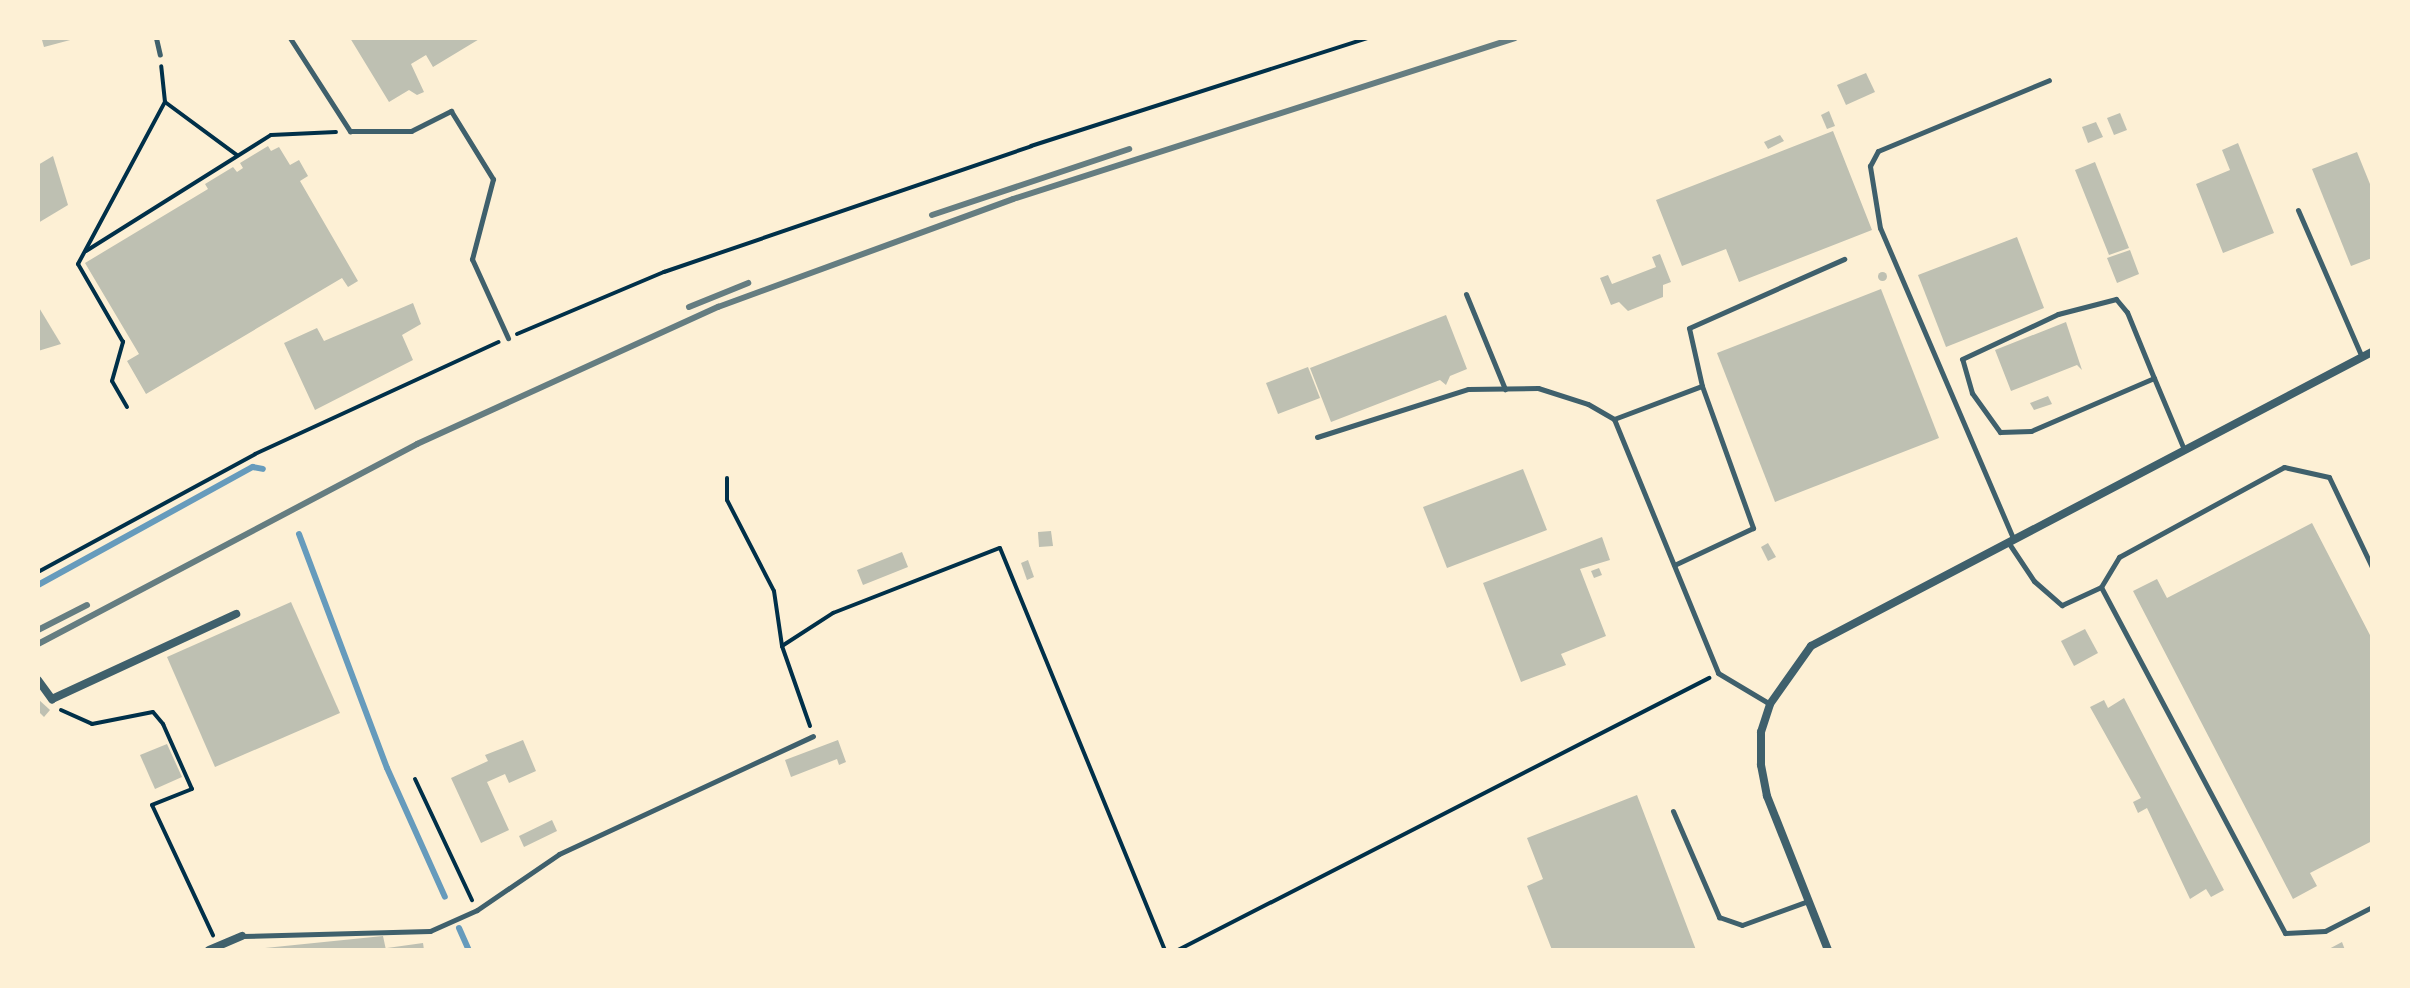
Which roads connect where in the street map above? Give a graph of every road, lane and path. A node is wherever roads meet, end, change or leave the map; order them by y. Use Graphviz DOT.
graph roads {
  1 [pos="156,38"];
  2 [pos="290,38"];
  3 [pos="1368,38"];
  4 [pos="160,55"];
  5 [pos="2049,80"];
  6 [pos="165,102"];
  7 [pos="350,131"];
  8 [pos="238,156"];
  9 [pos="2298,210"];
  10 [pos="84,252"];
  11 [pos="1844,259"];
  12 [pos="1466,294"];
  13 [pos="508,338"];
  14 [pos="2372,352"];
  15 [pos="2362,357"];
  16 [pos="2154,378"];
  17 [pos="1702,386"];
  18 [pos="1505,389"];
  19 [pos="127,407"];
  20 [pos="1614,419"];
  21 [pos="1317,437"];
  22 [pos="2183,447"];
  23 [pos="727,478"];
  24 [pos="2010,540"];
  25 [pos="1674,565"];
  26 [pos="2372,567"];
  27 [pos="38,572"];
  28 [pos="2101,587"];
  29 [pos="236,614"];
  30 [pos="782,646"];
  31 [pos="1718,673"];
  32 [pos="38,680"];
  33 [pos="52,699"];
  34 [pos="1770,704"];
  35 [pos="813,736"];
  36 [pos="415,779"];
  37 [pos="1673,811"];
  38 [pos="1808,901"];
  39 [pos="2372,907"];
  40 [pos="477,910"];
  41 [pos="242,936"];
  42 [pos="214,948"];
  43 [pos="1165,950"];
  44 [pos="1178,950"];
  45 [pos="1828,950"];
  1 -- 4 [label="lane"];
  2 -- 7 [label="lane"];
  3 -- 13 [label="path"];
  4 -- 6 [label="path"];
  5 -- 24 [label="lane"];
  6 -- 8 [label="path"];
  6 -- 10 [label="path"];
  7 -- 8 [label="path"];
  7 -- 13 [label="lane"];
  8 -- 10 [label="path"];
  9 -- 15 [label="lane"];
  10 -- 19 [label="path"];
  11 -- 17 [label="lane"];
  12 -- 18 [label="lane"];
  13 -- 27 [label="path"];
  14 -- 15 [label="street"];
  15 -- 22 [label="street"];
  16 -- 16 [label="lane"];
  16 -- 22 [label="lane"];
  17 -- 20 [label="lane"];
  17 -- 25 [label="lane"];
  18 -- 20 [label="lane"];
  18 -- 21 [label="lane"];
  20 -- 25 [label="lane"];
  22 -- 24 [label="street"];
  23 -- 30 [label="path"];
  24 -- 28 [label="lane"];
  24 -- 34 [label="street"];
  25 -- 31 [label="lane"];
  26 -- 28 [label="lane"];
  28 -- 39 [label="lane"];
  29 -- 33 [label="street"];
  30 -- 35 [label="path"];
  30 -- 43 [label="path"];
  31 -- 34 [label="lane"];
  31 -- 44 [label="path"];
  32 -- 33 [label="street"];
  33 -- 42 [label="path"];
  34 -- 38 [label="street"];
  35 -- 40 [label="lane"];
  36 -- 40 [label="path"];
  37 -- 38 [label="lane"];
  38 -- 45 [label="street"];
  40 -- 41 [label="lane"];
  41 -- 42 [label="street"];
}
